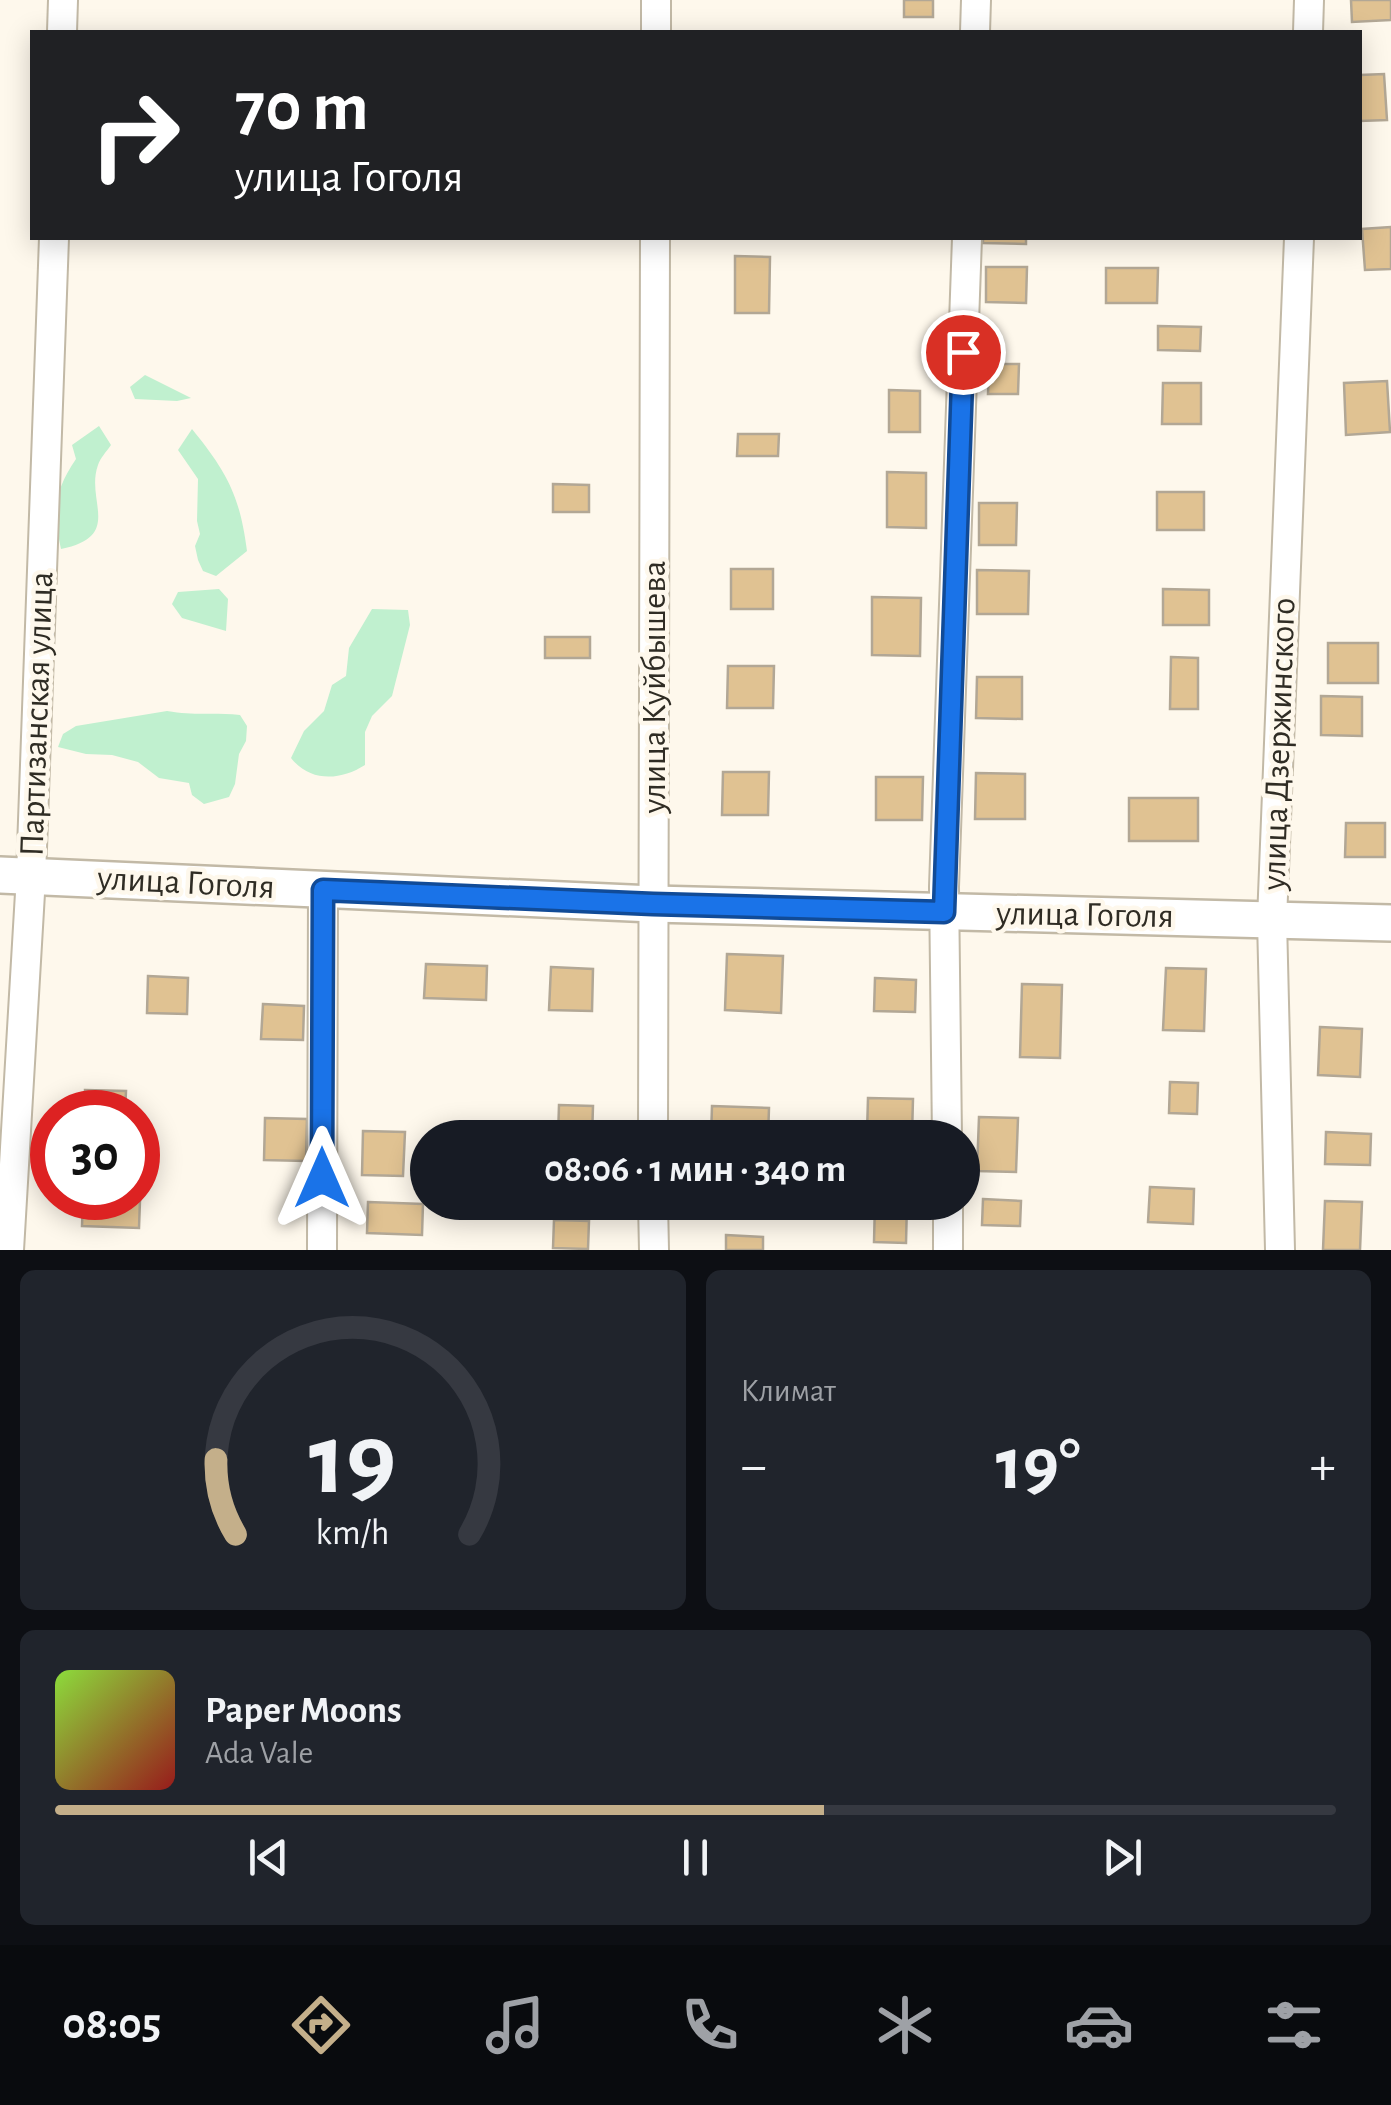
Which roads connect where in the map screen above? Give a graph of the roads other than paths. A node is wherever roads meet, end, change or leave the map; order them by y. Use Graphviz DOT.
graph roads {
  1 [pos="63,0"];
  2 [pos="656,0"];
  3 [pos="976,0"];
  4 [pos="1309,0"];
  5 [pos="62,30"];
  6 [pos="656,30"];
  7 [pos="975,30"];
  8 [pos="1308,30"];
  9 [pos="54,240"];
  10 [pos="655,240"];
  11 [pos="968,240"];
  12 [pos="1300,240"];
  13 [pos="15,875"];
  14 [pos="323,890"];
  15 [pos="653,904"];
  16 [pos="944,912"];
  17 [pos="1272,920"];
  18 [pos="1391,923"];
  19 [pos="653,1120"];
  20 [pos="947,1120"];
  21 [pos="654,1220"];
  22 [pos="948,1220"];
  23 [pos="9,1250"];
  24 [pos="322,1250"];
  25 [pos="654,1250"];
  26 [pos="948,1250"];
  27 [pos="1280,1250"];
  1 -- 5 [label="street"];
  2 -- 6 [label="street"];
  3 -- 7 [label="street"];
  4 -- 8 [label="street"];
  9 -- 13 [label="street, Партизанская улица"];
  10 -- 15 [label="street, улица Куйбышева"];
  11 -- 16 [label="street"];
  12 -- 17 [label="street, улица Дзержинского"];
  13 -- 14 [label="street, улица Гоголя"];
  13 -- 23 [label="street, Партизанская улица"];
  14 -- 15 [label="street, улица Гоголя"];
  14 -- 24 [label="street"];
  15 -- 16 [label="street, улица Гоголя"];
  15 -- 19 [label="street, улица Куйбышева"];
  16 -- 17 [label="street, улица Гоголя"];
  16 -- 20 [label="street"];
  17 -- 18 [label="street, улица Гоголя"];
  17 -- 27 [label="street, улица Дзержинского"];
  21 -- 25 [label="street"];
  22 -- 26 [label="street"];
}
